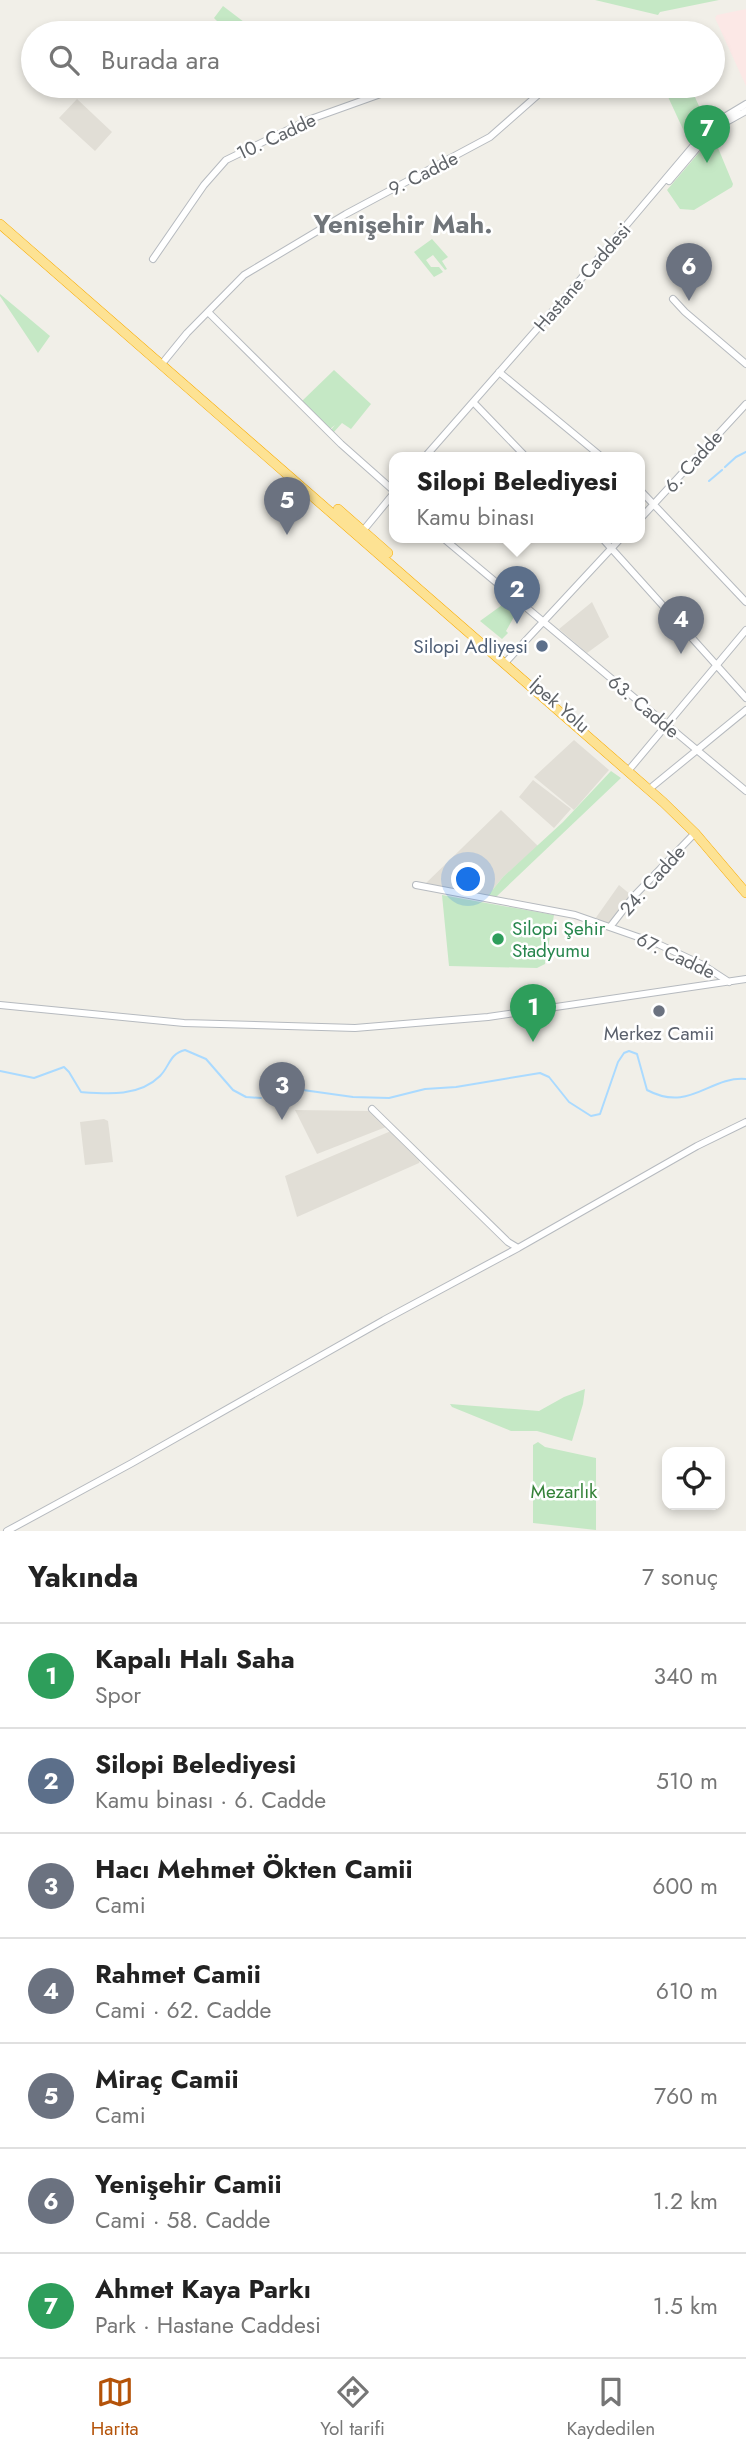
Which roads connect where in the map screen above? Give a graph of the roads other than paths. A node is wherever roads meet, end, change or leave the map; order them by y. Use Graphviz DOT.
graph roads {
  1 [pos="369,98"];
  2 [pos="534,98"];
  3 [pos="746,104"];
  4 [pos="746,111"];
  5 [pos="0,218"];
  6 [pos="0,224"];
  7 [pos="153,259"];
  8 [pos="673,299"];
  9 [pos="208,312"];
  10 [pos="165,360"];
  11 [pos="746,364"];
  12 [pos="500,374"];
  13 [pos="746,404"];
  14 [pos="476,405"];
  15 [pos="429,452"];
  16 [pos="435,452"];
  17 [pos="521,452"];
  18 [pos="596,452"];
  19 [pos="389,487"];
  20 [pos="645,496"];
  21 [pos="389,499"];
  22 [pos="654,504"];
  23 [pos="389,505"];
  24 [pos="645,513"];
  25 [pos="362,535"];
  26 [pos="449,543"];
  27 [pos="606,543"];
  28 [pos="616,543"];
  29 [pos="611,549"];
  30 [pos="746,602"];
  31 [pos="542,622"];
  32 [pos="746,630"];
  33 [pos="505,662"];
  34 [pos="718,665"];
  35 [pos="746,698"];
  36 [pos="746,710"];
  37 [pos="667,726"];
  38 [pos="696,750"];
  39 [pos="630,769"];
  40 [pos="653,786"];
  41 [pos="746,791"];
  42 [pos="695,833"];
  43 [pos="416,885"];
  44 [pos="746,886"];
  45 [pos="746,893"];
  46 [pos="610,928"];
  47 [pos="746,979"];
  48 [pos="730,982"];
  49 [pos="0,1005"];
  50 [pos="372,1109"];
  51 [pos="746,1122"];
  52 [pos="518,1248"];
  53 [pos="7,1531"];
  1 -- 7 [label="street, 10. Cadde"];
  2 -- 9 [label="street, 9. Cadde"];
  3 -- 12 [label="street, Hastane Caddesi"];
  4 -- 12 [label="street, Hastane Caddesi"];
  5 -- 10 [label="highway"];
  6 -- 25 [label="highway"];
  8 -- 11 [label="street"];
  9 -- 10 [label="street, 9. Cadde"];
  9 -- 19 [label="street"];
  10 -- 25 [label="highway"];
  12 -- 14 [label="street, Hastane Caddesi"];
  12 -- 15 [label="street, Hastane Caddesi"];
  12 -- 18 [label="street"];
  13 -- 22 [label="street, 6. Cadde"];
  14 -- 16 [label="street, Hastane Caddesi"];
  14 -- 17 [label="street"];
  20 -- 22 [label="street"];
  21 -- 25 [label="street"];
  22 -- 24 [label="street, 6. Cadde"];
  22 -- 30 [label="street"];
  23 -- 25 [label="street"];
  25 -- 33 [label="highway"];
  26 -- 31 [label="street, 63. Cadde"];
  27 -- 29 [label="street"];
  28 -- 29 [label="street"];
  29 -- 31 [label="street"];
  29 -- 34 [label="street"];
  31 -- 33 [label="street"];
  31 -- 37 [label="street, 63. Cadde"];
  32 -- 34 [label="street"];
  33 -- 39 [label="highway"];
  34 -- 35 [label="street"];
  34 -- 37 [label="street"];
  36 -- 38 [label="street"];
  37 -- 38 [label="street, 63. Cadde"];
  37 -- 39 [label="street"];
  38 -- 40 [label="street"];
  38 -- 41 [label="street, 63. Cadde"];
  39 -- 40 [label="highway"];
  39 -- 42 [label="highway"];
  40 -- 44 [label="highway"];
  42 -- 45 [label="highway"];
  42 -- 46 [label="street, 24. Cadde"];
  43 -- 46 [label="street, 67. Cadde"];
  46 -- 48 [label="street, 67. Cadde"];
  47 -- 48 [label="street"];
  48 -- 49 [label="street"];
  50 -- 52 [label="street"];
  51 -- 52 [label="street"];
  52 -- 53 [label="street"];
}
